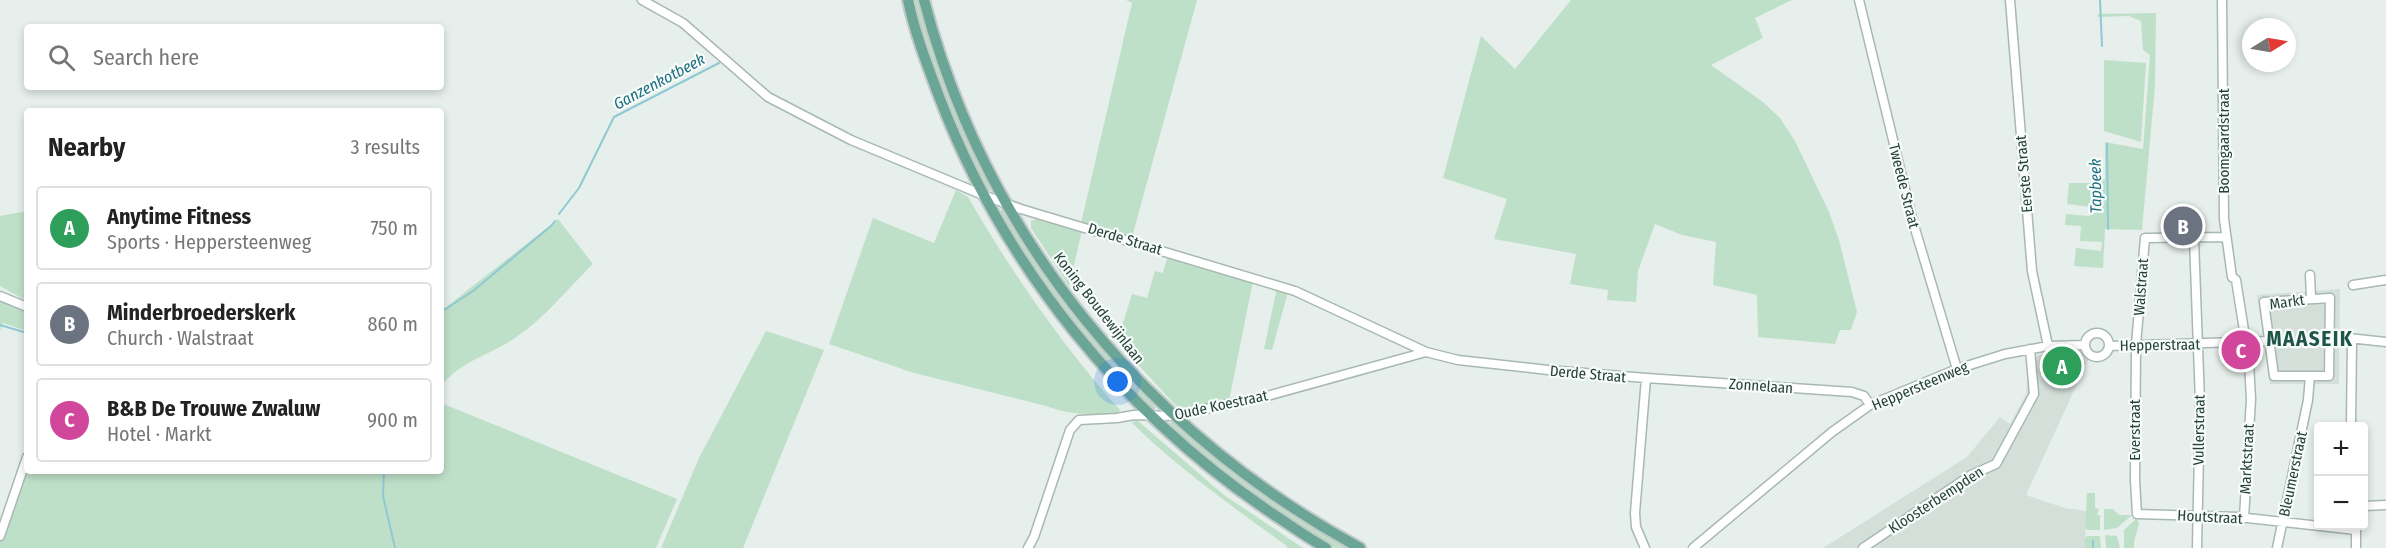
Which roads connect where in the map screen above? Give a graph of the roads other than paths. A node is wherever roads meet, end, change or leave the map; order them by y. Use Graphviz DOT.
graph roads {
  1 [pos="642,0"];
  2 [pos="908,0"];
  3 [pos="924,0"];
  4 [pos="1859,0"];
  5 [pos="2010,0"];
  6 [pos="2222,0"];
  7 [pos="983,195"];
  8 [pos="1006,203"];
  9 [pos="2225,237"];
  10 [pos="2194,239"];
  11 [pos="2310,275"];
  12 [pos="2386,280"];
  13 [pos="2353,285"];
  14 [pos="0,296"];
  15 [pos="2311,298"];
  16 [pos="24,306"];
  17 [pos="2330,336"];
  18 [pos="2352,339"];
  19 [pos="2269,341"];
  20 [pos="2386,342"];
  21 [pos="2246,343"];
  22 [pos="2085,345"];
  23 [pos="2136,345"];
  24 [pos="2197,345"];
  25 [pos="2048,346"];
  26 [pos="2110,346"];
  27 [pos="2030,349"];
  28 [pos="1426,352"];
  29 [pos="1957,369"];
  30 [pos="2310,376"];
  31 [pos="1646,378"];
  32 [pos="1870,405"];
  33 [pos="1173,416"];
  34 [pos="1151,417"];
  35 [pos="2351,422"];
  36 [pos="24,466"];
  37 [pos="2386,505"];
  38 [pos="2368,506"];
  39 [pos="2137,514"];
  40 [pos="2198,515"];
  41 [pos="2244,518"];
  42 [pos="2282,523"];
  43 [pos="2314,525"];
  44 [pos="2356,530"];
  45 [pos="0,536"];
  46 [pos="1028,548"];
  47 [pos="1326,548"];
  48 [pos="1360,548"];
  49 [pos="1645,548"];
  50 [pos="1693,548"];
  51 [pos="1863,548"];
  52 [pos="2197,548"];
  53 [pos="2277,548"];
  54 [pos="2356,548"];
  1 -- 7 [label="street, Derde Straat"];
  2 -- 7 [label="main road, Koning Boudewijnlaan"];
  3 -- 8 [label="main road, Koning Boudewijnlaan"];
  4 -- 29 [label="street, Tweede Straat"];
  5 -- 25 [label="street, Eerste Straat"];
  6 -- 9 [label="street, Boomgaardstraat"];
  7 -- 8 [label="street, Derde Straat"];
  7 -- 34 [label="main road, Koning Boudewijnlaan"];
  8 -- 28 [label="street, Derde Straat"];
  8 -- 33 [label="main road, Koning Boudewijnlaan"];
  9 -- 10 [label="street, Walstraat"];
  9 -- 21 [label="street, Boomgaardstraat"];
  10 -- 23 [label="street, Walstraat"];
  10 -- 24 [label="street, Vullerstraat"];
  11 -- 15 [label="street, Markt"];
  12 -- 13 [label="street"];
  14 -- 16 [label="street"];
  15 -- 17 [label="street, Markt"];
  15 -- 19 [label="street, Markt"];
  17 -- 18 [label="street"];
  17 -- 30 [label="street, Markt"];
  18 -- 20 [label="street"];
  18 -- 35 [label="street"];
  19 -- 21 [label="street"];
  19 -- 30 [label="street, Markt"];
  21 -- 24 [label="street, Hepperstraat"];
  21 -- 41 [label="street, Marktstraat"];
  22 -- 25 [label="street, Heppersteenweg"];
  22 -- 26 [label="street"];
  22 -- 26 [label="street"];
  23 -- 24 [label="street, Hepperstraat"];
  23 -- 26 [label="street, Hepperstraat"];
  23 -- 39 [label="street, Everstraat"];
  24 -- 40 [label="street, Vullerstraat"];
  25 -- 27 [label="street, Heppersteenweg"];
  27 -- 29 [label="street, Heppersteenweg"];
  27 -- 51 [label="street, Kloosterbempden"];
  28 -- 31 [label="street, Derde Straat"];
  28 -- 33 [label="street, Oude Koestraat"];
  29 -- 32 [label="street, Heppersteenweg"];
  30 -- 42 [label="street, Bleumerstraat"];
  31 -- 32 [label="street, Zonnelaan"];
  31 -- 49 [label="street"];
  32 -- 50 [label="street, Heppersteenweg"];
  33 -- 34 [label="street, Oude Koestraat"];
  33 -- 48 [label="main road, Koning Boudewijnlaan"];
  34 -- 46 [label="street, Oude Koestraat"];
  34 -- 47 [label="main road, Koning Boudewijnlaan"];
  36 -- 45 [label="street"];
  37 -- 38 [label="street"];
  39 -- 40 [label="street, Houtstraat"];
  40 -- 41 [label="street, Houtstraat"];
  40 -- 52 [label="street, Vullerstraat"];
  41 -- 42 [label="street, Houtstraat"];
  42 -- 43 [label="street, Houtstraat"];
  42 -- 53 [label="street, Bleumerstraat"];
  44 -- 54 [label="street"];
}
